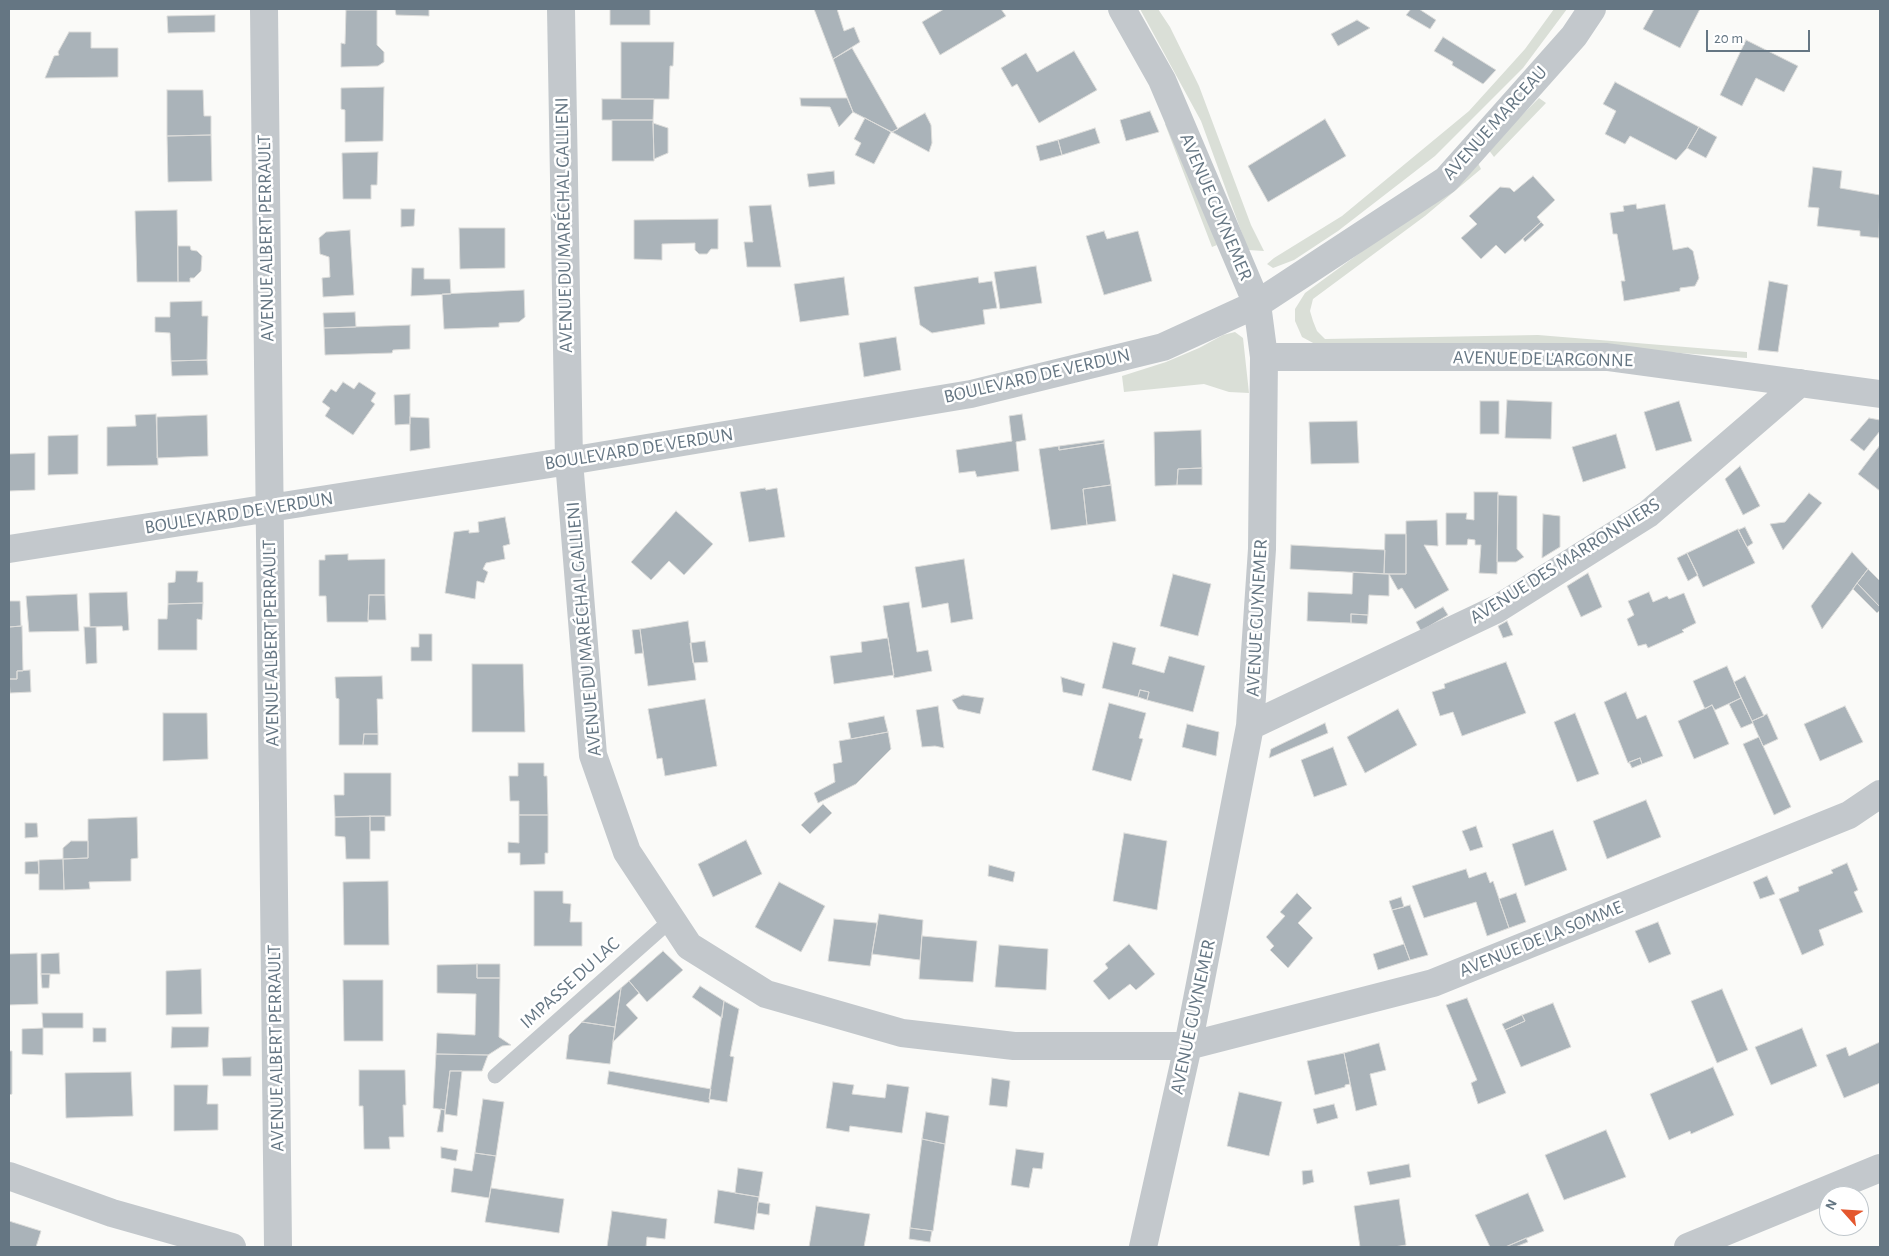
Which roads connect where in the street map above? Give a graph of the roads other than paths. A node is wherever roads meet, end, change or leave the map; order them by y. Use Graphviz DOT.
graph roads {
  1 [pos="264,9"];
  2 [pos="561,9"];
  3 [pos="1122,9"];
  4 [pos="1592,9"];
  5 [pos="1257,304"];
  6 [pos="1264,357"];
  7 [pos="1800,383"];
  8 [pos="1880,394"];
  9 [pos="569,461"];
  10 [pos="270,508"];
  11 [pos="9,549"];
  12 [pos="1250,726"];
  13 [pos="1880,794"];
  14 [pos="671,920"];
  15 [pos="1188,1046"];
  16 [pos="495,1076"];
  17 [pos="1880,1168"];
  18 [pos="9,1176"];
  19 [pos="232,1247"];
  20 [pos="278,1247"];
  21 [pos="1144,1247"];
  22 [pos="1688,1247"];
  1 -- 10 [label="street, AVENUE ALBERT PERRAULT"];
  2 -- 9 [label="street, AVENUE DU MARÉCHAL GALLIENI"];
  3 -- 5 [label="street, AVENUE GUYNEMER"];
  4 -- 5 [label="street, AVENUE MARCEAU"];
  5 -- 6 [label="street, AVENUE GUYNEMER"];
  5 -- 9 [label="street, BOULEVARD DE VERDUN"];
  6 -- 7 [label="street, AVENUE DE L'ARGONNE"];
  6 -- 12 [label="street, AVENUE GUYNEMER"];
  7 -- 8 [label="street, AVENUE DE L'ARGONNE"];
  7 -- 12 [label="street, AVENUE DES MARRONNIERS"];
  9 -- 10 [label="street, BOULEVARD DE VERDUN"];
  9 -- 14 [label="street, AVENUE DU MARÉCHAL GALLIENI"];
  10 -- 11 [label="street, BOULEVARD DE VERDUN"];
  10 -- 20 [label="street, AVENUE ALBERT PERRAULT"];
  12 -- 15 [label="street, AVENUE GUYNEMER"];
  13 -- 15 [label="street, AVENUE DE LA SOMME"];
  14 -- 15 [label="street, AVENUE DU MARÉCHAL GALLIENI"];
  14 -- 16 [label="lane, IMPASSE DU LAC"];
  15 -- 21 [label="street, AVENUE GUYNEMER"];
  17 -- 22 [label="street"];
  18 -- 19 [label="street"];
}
